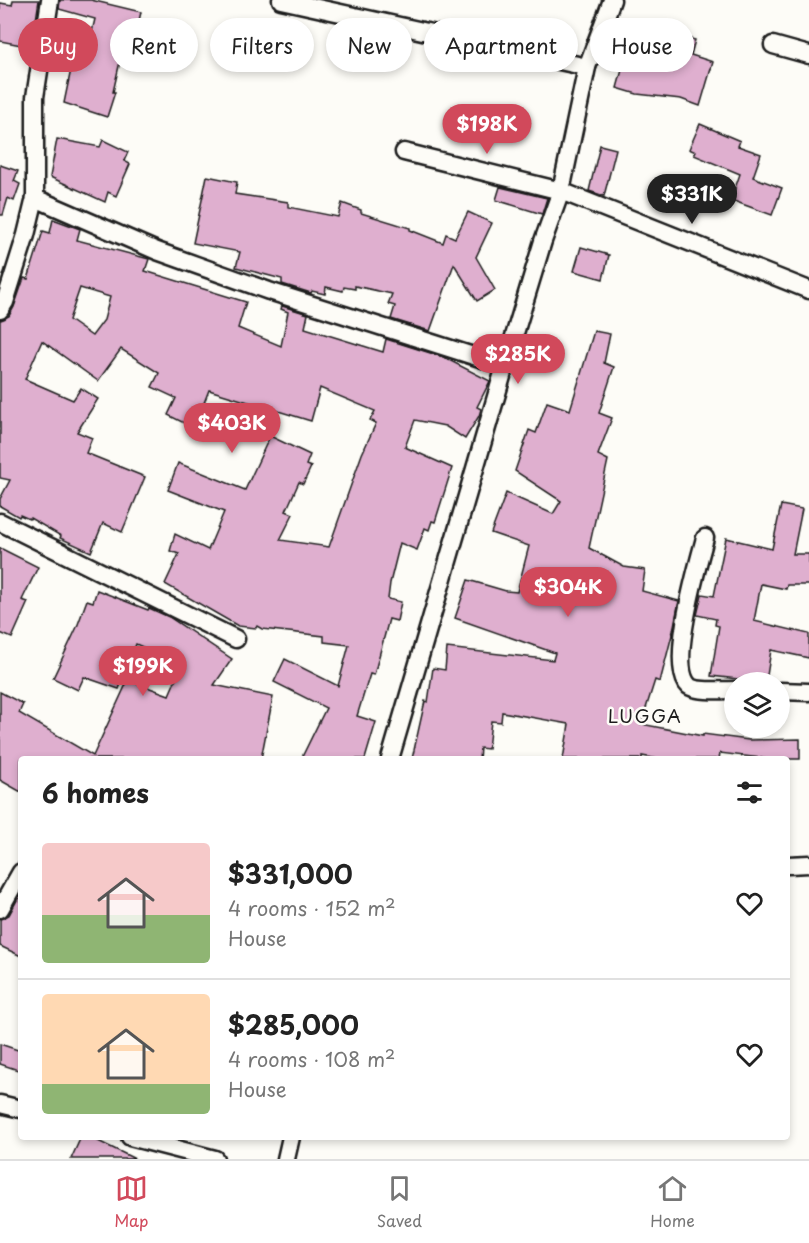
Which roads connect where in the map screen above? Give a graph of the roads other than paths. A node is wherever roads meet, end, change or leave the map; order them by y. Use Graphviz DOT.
graph roads {
  1 [pos="50,0"];
  2 [pos="281,0"];
  3 [pos="612,0"];
  4 [pos="342,6"];
  5 [pos="773,45"];
  6 [pos="809,55"];
  7 [pos="587,68"];
  8 [pos="404,152"];
  9 [pos="561,191"];
  10 [pos="35,198"];
  11 [pos="809,290"];
  12 [pos="0,310"];
  13 [pos="506,366"];
  14 [pos="0,522"];
  15 [pos="705,538"];
  16 [pos="236,639"];
  17 [pos="724,690"];
  18 [pos="790,691"];
  19 [pos="809,692"];
  20 [pos="391,756"];
  21 [pos="809,864"];
  22 [pos="790,865"];
  23 [pos="18,877"];
  24 [pos="0,909"];
  25 [pos="0,1104"];
  26 [pos="18,1108"];
  27 [pos="142,1140"];
  28 [pos="290,1140"];
  29 [pos="215,1159"];
  30 [pos="286,1159"];
  1 -- 10 [label="street"];
  2 -- 4 [label="street"];
  3 -- 7 [label="street"];
  4 -- 7 [label="street"];
  5 -- 6 [label="street"];
  7 -- 9 [label="street"];
  8 -- 9 [label="street"];
  9 -- 11 [label="street"];
  9 -- 13 [label="street"];
  10 -- 12 [label="street"];
  10 -- 13 [label="street"];
  13 -- 20 [label="street"];
  14 -- 16 [label="street"];
  15 -- 17 [label="street"];
  18 -- 19 [label="street"];
  21 -- 22 [label="street"];
  23 -- 24 [label="street"];
  25 -- 26 [label="street"];
  27 -- 29 [label="street"];
  28 -- 30 [label="street"];
}
